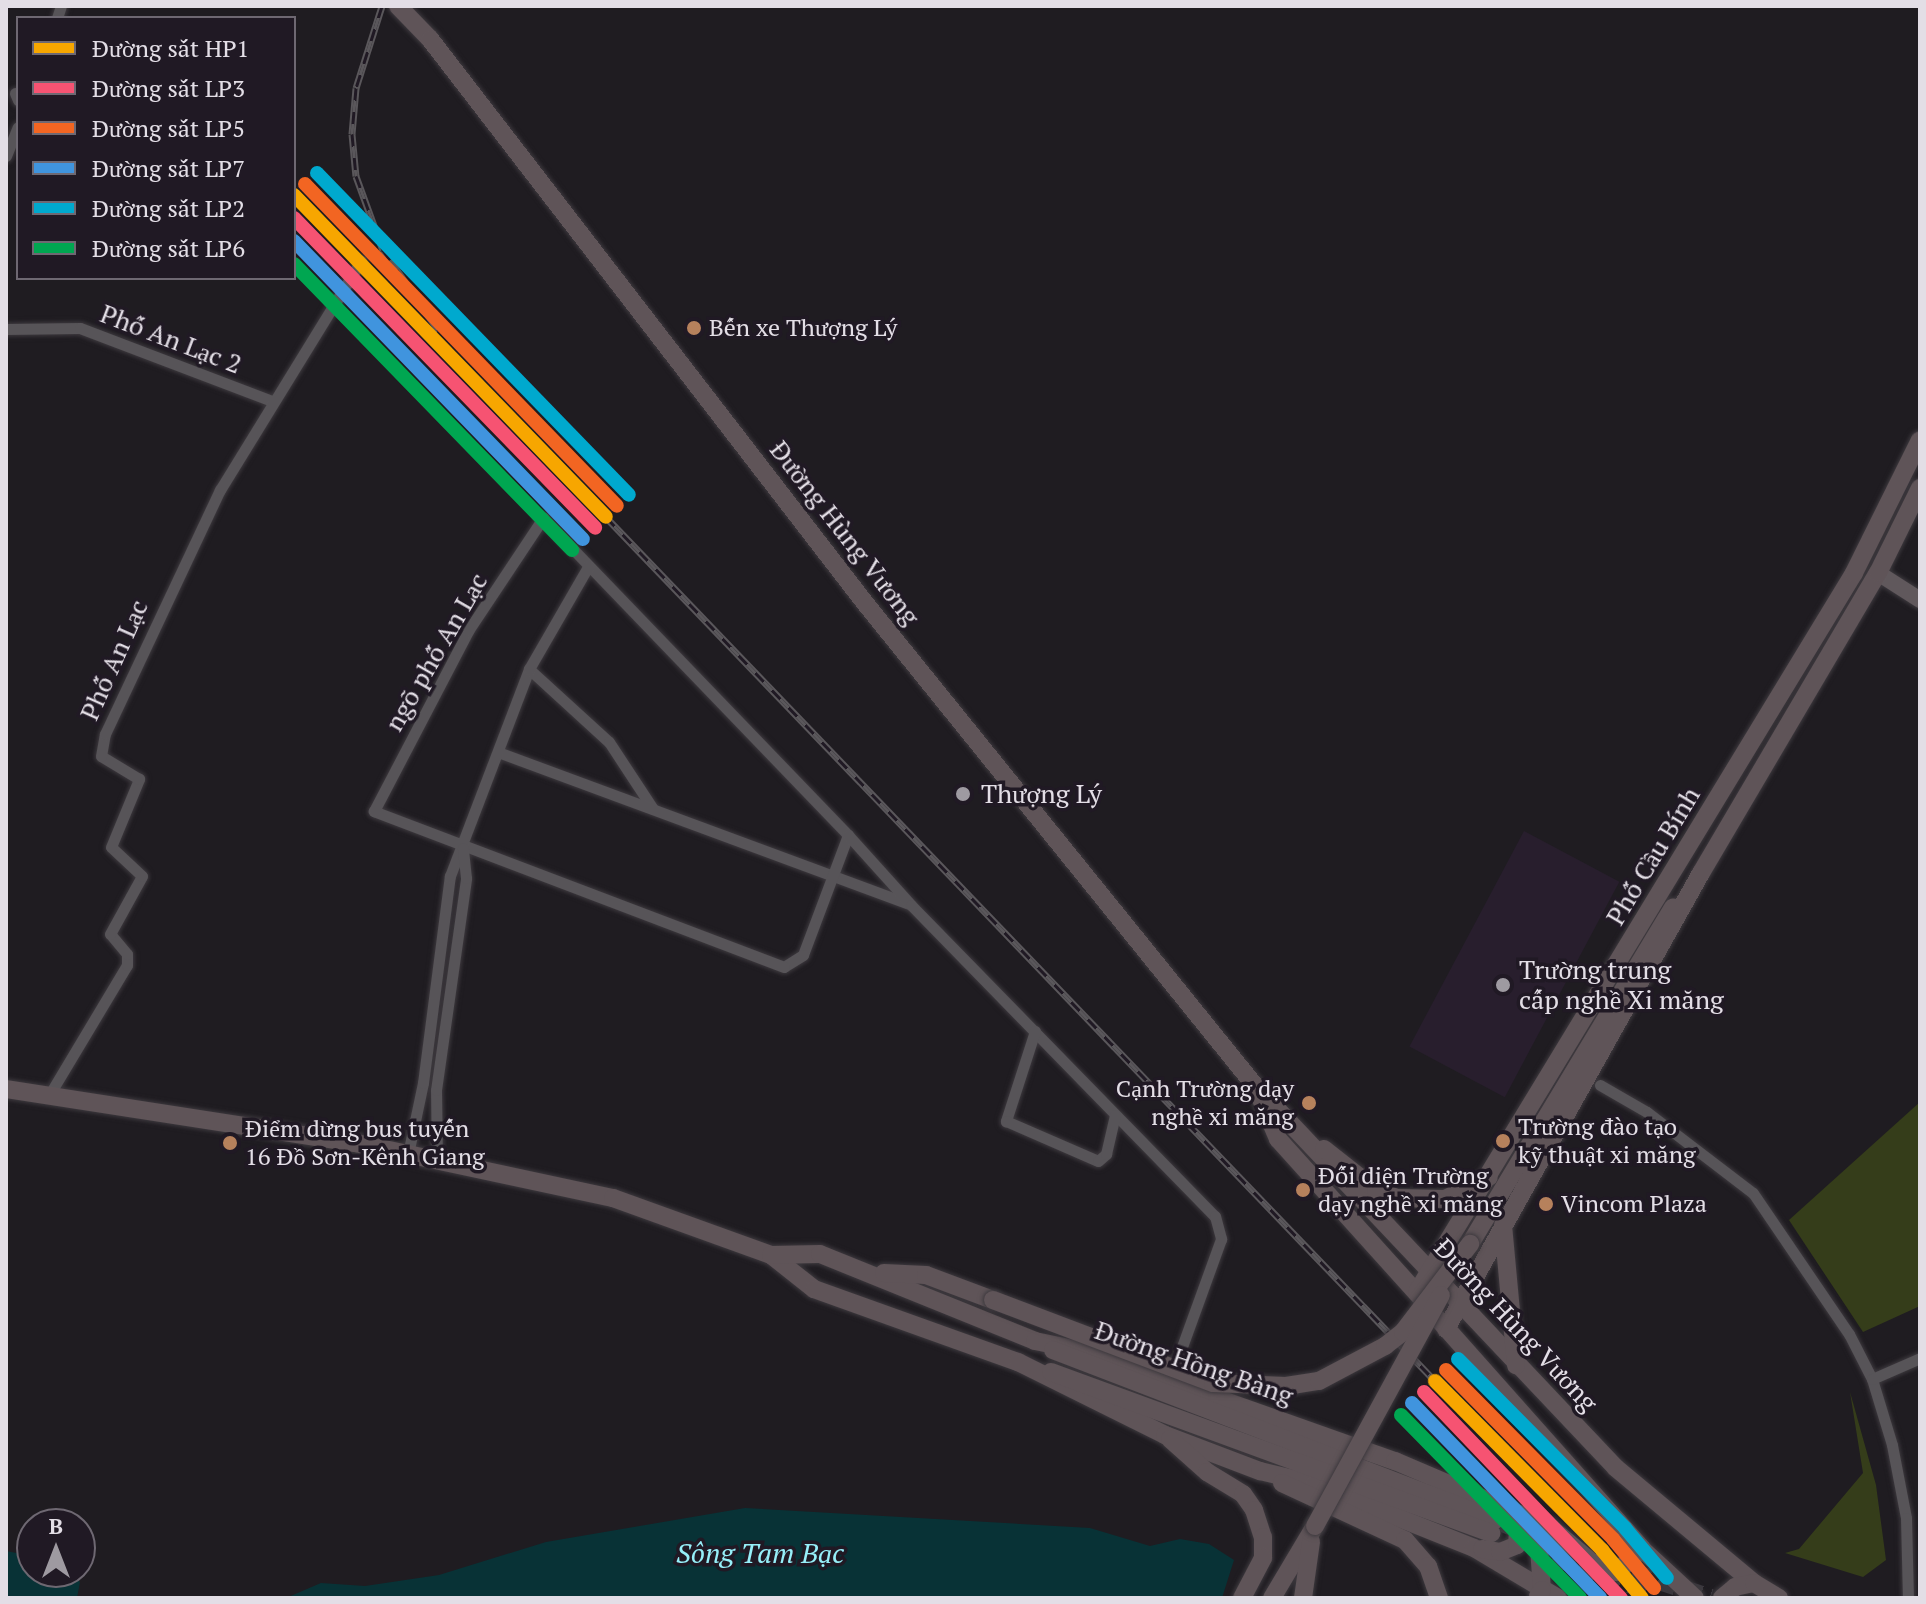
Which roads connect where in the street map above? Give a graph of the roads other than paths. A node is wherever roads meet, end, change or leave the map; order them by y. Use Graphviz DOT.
graph roads {
  1 [pos="398,6"];
  2 [pos="16,132"];
  3 [pos="6,156"];
  4 [pos="361,261"];
  5 [pos="6,329"];
  6 [pos="272,401"];
  7 [pos="1920,440"];
  8 [pos="1920,488"];
  9 [pos="588,567"];
  10 [pos="1878,573"];
  11 [pos="1920,600"];
  12 [pos="529,669"];
  13 [pos="498,752"];
  14 [pos="653,809"];
  15 [pos="848,835"];
  16 [pos="463,848"];
  17 [pos="1675,872"];
  18 [pos="1701,873"];
  19 [pos="833,876"];
  20 [pos="911,905"];
  21 [pos="1659,924"];
  22 [pos="1035,1031"];
  23 [pos="1600,1085"];
  24 [pos="1256,1087"];
  25 [pos="6,1089"];
  26 [pos="48,1097"];
  27 [pos="1115,1115"];
  28 [pos="1306,1139"];
  29 [pos="408,1154"];
  30 [pos="437,1160"];
  31 [pos="1491,1176"];
  32 [pos="1503,1225"];
  33 [pos="1470,1244"];
  34 [pos="771,1255"];
  35 [pos="1428,1270"];
  36 [pos="866,1272"];
  37 [pos="1417,1292"];
  38 [pos="1462,1306"];
  39 [pos="1446,1329"];
  40 [pos="1035,1341"];
  41 [pos="1179,1355"];
  42 [pos="1920,1358"];
  43 [pos="1018,1362"];
  44 [pos="1516,1365"];
  45 [pos="1872,1379"];
  46 [pos="1494,1384"];
  47 [pos="1165,1435"];
  48 [pos="1260,1471"];
  49 [pos="1518,1515"];
  50 [pos="1315,1526"];
  51 [pos="1474,1548"];
  52 [pos="1642,1549"];
  53 [pos="1754,1583"];
  54 [pos="1545,1595"];
  55 [pos="1242,1598"];
  56 [pos="1272,1598"];
  57 [pos="1303,1598"];
  58 [pos="1439,1598"];
  59 [pos="1695,1598"];
  60 [pos="1722,1598"];
  61 [pos="1783,1598"];
  62 [pos="1908,1598"];
  1 -- 24 [label="main road, Đường Hùng Vương"];
  2 -- 3 [label="street"];
  4 -- 6 [label="street, Phố An Lạc"];
  5 -- 6 [label="street, Phố An Lạc 2"];
  6 -- 26 [label="street, Phố An Lạc"];
  7 -- 17 [label="main road, Phố Cầu Bính"];
  8 -- 10 [label="main road, Phố Cầu Bính"];
  9 -- 12 [label="street"];
  9 -- 15 [label="street"];
  9 -- 16 [label="street, ngõ phố An Lạc"];
  10 -- 11 [label="main road"];
  10 -- 18 [label="main road, Phố Cầu Bính"];
  12 -- 13 [label="street"];
  12 -- 14 [label="street"];
  13 -- 14 [label="street"];
  13 -- 16 [label="street"];
  14 -- 19 [label="street"];
  15 -- 19 [label="street"];
  15 -- 20 [label="street"];
  16 -- 19 [label="street"];
  16 -- 29 [label="street"];
  16 -- 30 [label="street"];
  17 -- 21 [label="main road"];
  17 -- 31 [label="main road, Phố Cầu Bính"];
  18 -- 21 [label="main road"];
  18 -- 32 [label="main road, Phố Cầu Bính"];
  19 -- 20 [label="street"];
  20 -- 22 [label="street"];
  21 -- 33 [label="main road"];
  22 -- 27 [label="street"];
  22 -- 27 [label="street"];
  23 -- 45 [label="street"];
  24 -- 28 [label="main road, Đường Hùng Vương"];
  24 -- 37 [label="main road, Đường Hùng Vương"];
  25 -- 26 [label="main road, Đường Hồng Bàng"];
  26 -- 29 [label="main road, Đường Hồng Bàng"];
  27 -- 41 [label="street"];
  28 -- 31 [label="main road"];
  28 -- 35 [label="main road, Đường Hùng Vương"];
  29 -- 30 [label="main road, Đường Hồng Bàng"];
  30 -- 34 [label="main road, Đường Hồng Bàng"];
  31 -- 35 [label="main road, Phố Cầu Bính"];
  32 -- 38 [label="main road, Phố Cầu Bính"];
  32 -- 44 [label="main road"];
  33 -- 36 [label="main road, bridge"];
  33 -- 50 [label="main road, bridge"];
  34 -- 36 [label="main road, Đường Hồng Bàng"];
  34 -- 43 [label="main road, Đường Hồng Bàng"];
  35 -- 37 [label="main road, Phố Cầu Bính"];
  35 -- 38 [label="main road, Đường Hùng Vương"];
  36 -- 40 [label="main road, Đường Hồng Bàng"];
  37 -- 39 [label="main road, Đường Hùng Vương"];
  38 -- 39 [label="main road, Phố Cầu Bính"];
  38 -- 44 [label="main road, Đường Hùng Vương"];
  39 -- 46 [label="main road, Đường Hùng Vương"];
  40 -- 43 [label="main road"];
  40 -- 49 [label="main road, Đường Hồng Bàng"];
  42 -- 45 [label="street"];
  43 -- 47 [label="main road, Đường Hồng Bàng"];
  44 -- 46 [label="main road"];
  44 -- 53 [label="main road, Đường Hùng Vương"];
  45 -- 62 [label="street"];
  46 -- 52 [label="main road, Đường Hùng Vương"];
  47 -- 48 [label="main road, Đường Hồng Bàng"];
  47 -- 55 [label="main road"];
  48 -- 51 [label="main road, Đường Hồng Bàng"];
  48 -- 58 [label="main road"];
  49 -- 51 [label="main road"];
  49 -- 52 [label="main road"];
  49 -- 54 [label="main road, Đường Hồng Bàng"];
  50 -- 56 [label="main road"];
  50 -- 57 [label="main road"];
  51 -- 54 [label="main road, Đường Hồng Bàng"];
  52 -- 59 [label="main road, Đường Hùng Vương"];
  53 -- 60 [label="main road"];
  53 -- 61 [label="main road, Đường Hùng Vương"];
}
